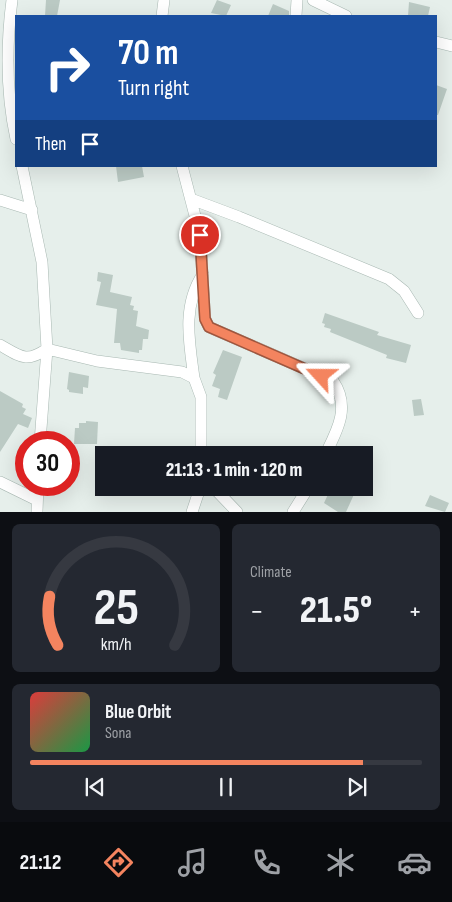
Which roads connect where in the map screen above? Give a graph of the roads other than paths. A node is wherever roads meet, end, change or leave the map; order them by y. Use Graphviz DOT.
graph roads {
  1 [pos="12,0"];
  2 [pos="164,0"];
  3 [pos="297,0"];
  4 [pos="314,0"];
  5 [pos="162,15"];
  6 [pos="296,15"];
  7 [pos="344,15"];
  8 [pos="4,31"];
  9 [pos="437,42"];
  10 [pos="452,46"];
  11 [pos="15,131"];
  12 [pos="22,167"];
  13 [pos="182,167"];
  14 [pos="190,199"];
  15 [pos="0,200"];
  16 [pos="32,210"];
  17 [pos="203,274"];
  18 [pos="418,313"];
  19 [pos="0,346"];
  20 [pos="47,349"];
  21 [pos="194,378"];
  22 [pos="41,431"];
  23 [pos="201,446"];
  24 [pos="329,446"];
  25 [pos="0,482"];
  26 [pos="37,496"];
  27 [pos="197,496"];
  28 [pos="221,496"];
  29 [pos="303,496"];
  30 [pos="37,500"];
  31 [pos="37,512"];
  32 [pos="192,512"];
  33 [pos="236,512"];
  34 [pos="293,512"];
  1 -- 8 [label="street"];
  2 -- 5 [label="street"];
  3 -- 6 [label="street"];
  4 -- 7 [label="street"];
  8 -- 11 [label="street"];
  9 -- 10 [label="street"];
  12 -- 16 [label="street"];
  13 -- 14 [label="street"];
  14 -- 17 [label="street"];
  14 -- 18 [label="street"];
  15 -- 16 [label="street"];
  16 -- 20 [label="street"];
  17 -- 21 [label="street"];
  17 -- 24 [label="street"];
  19 -- 20 [label="street"];
  20 -- 21 [label="street"];
  20 -- 22 [label="street"];
  21 -- 23 [label="street"];
  25 -- 30 [label="street"];
  26 -- 30 [label="street"];
  27 -- 32 [label="street"];
  28 -- 33 [label="street"];
  29 -- 34 [label="street"];
  30 -- 31 [label="street"];
}
